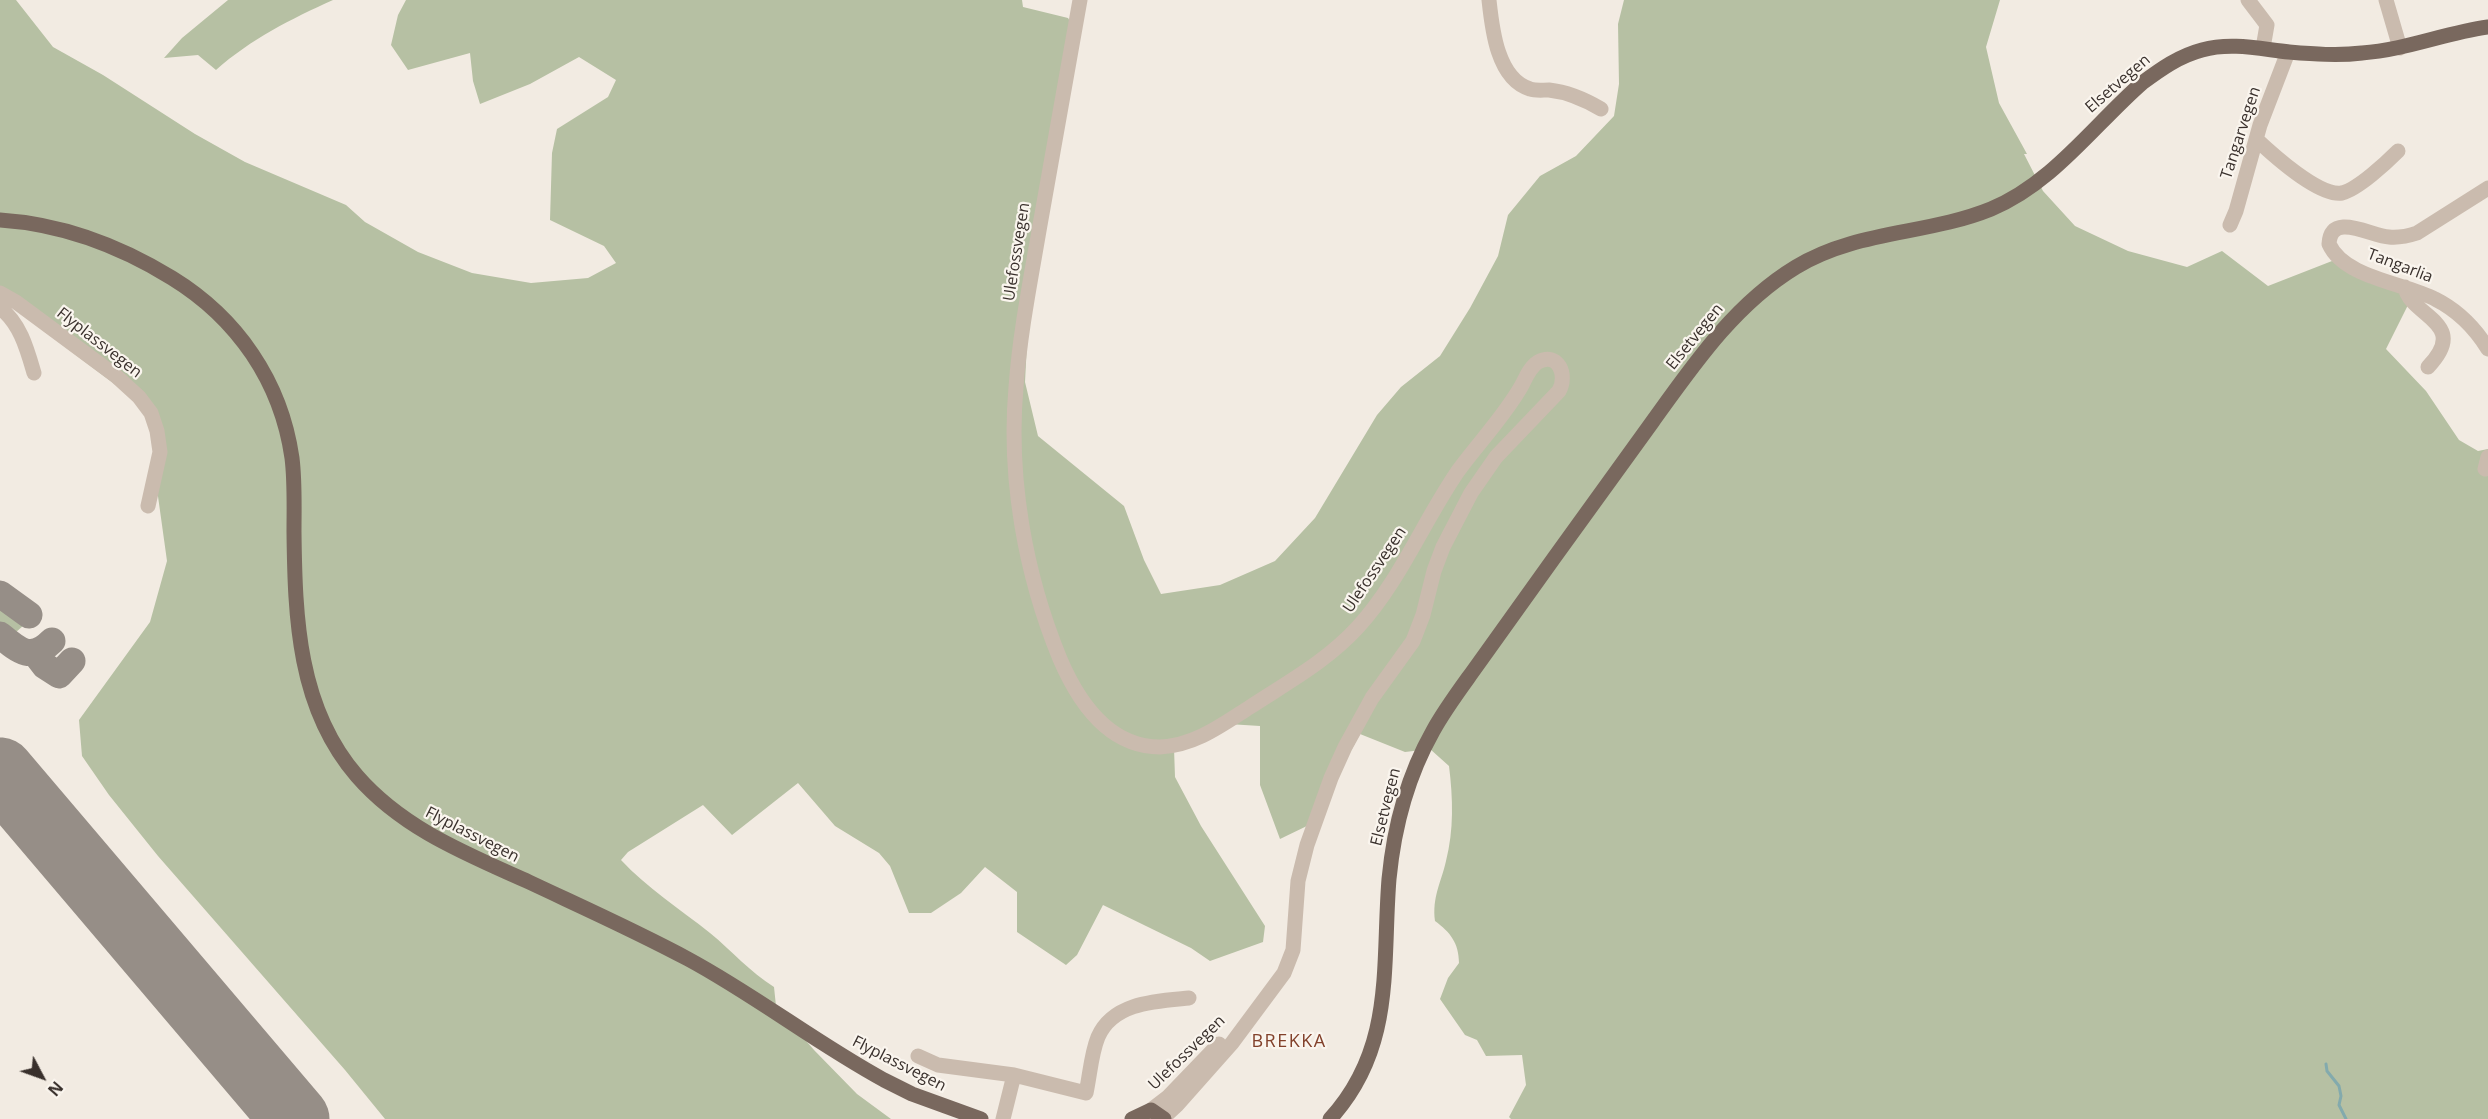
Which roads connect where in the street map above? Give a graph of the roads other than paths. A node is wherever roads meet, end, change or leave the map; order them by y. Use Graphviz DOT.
graph roads {
  1 [pos="1080,0"];
  2 [pos="1489,0"];
  3 [pos="2248,0"];
  4 [pos="2386,0"];
  5 [pos="2488,27"];
  6 [pos="2263,48"];
  7 [pos="2400,48"];
  8 [pos="2288,52"];
  9 [pos="1601,109"];
  10 [pos="2256,139"];
  11 [pos="2398,151"];
  12 [pos="2488,188"];
  13 [pos="0,220"];
  14 [pos="2230,225"];
  15 [pos="2405,287"];
  16 [pos="0,293"];
  17 [pos="0,308"];
  18 [pos="2488,350"];
  19 [pos="2428,367"];
  20 [pos="34,373"];
  21 [pos="148,506"];
  22 [pos="1189,998"];
  23 [pos="918,1056"];
  24 [pos="1014,1075"];
  25 [pos="1158,1117"];
  26 [pos="981,1119"];
  27 [pos="1003,1119"];
  28 [pos="1132,1119"];
  29 [pos="1330,1119"];
  1 -- 25 [label="street, Ulefossvegen"];
  2 -- 9 [label="street"];
  3 -- 6 [label="street"];
  4 -- 7 [label="street"];
  5 -- 7 [label="main road, Elsetvegen"];
  6 -- 8 [label="main road, Elsetvegen"];
  6 -- 29 [label="main road, Elsetvegen"];
  7 -- 8 [label="main road, Elsetvegen"];
  8 -- 10 [label="street, Tangarvegen"];
  10 -- 11 [label="street"];
  10 -- 14 [label="street, Tangarvegen"];
  12 -- 15 [label="street, Tangarlia"];
  13 -- 26 [label="main road, Flyplassvegen"];
  15 -- 18 [label="street, Tangarlia"];
  15 -- 19 [label="street"];
  16 -- 21 [label="street, Flyplassvegen"];
  17 -- 20 [label="street"];
  22 -- 24 [label="street, Flyplassvegen"];
  23 -- 24 [label="street, Flyplassvegen"];
  24 -- 27 [label="street"];
  25 -- 28 [label="main road"];
}
